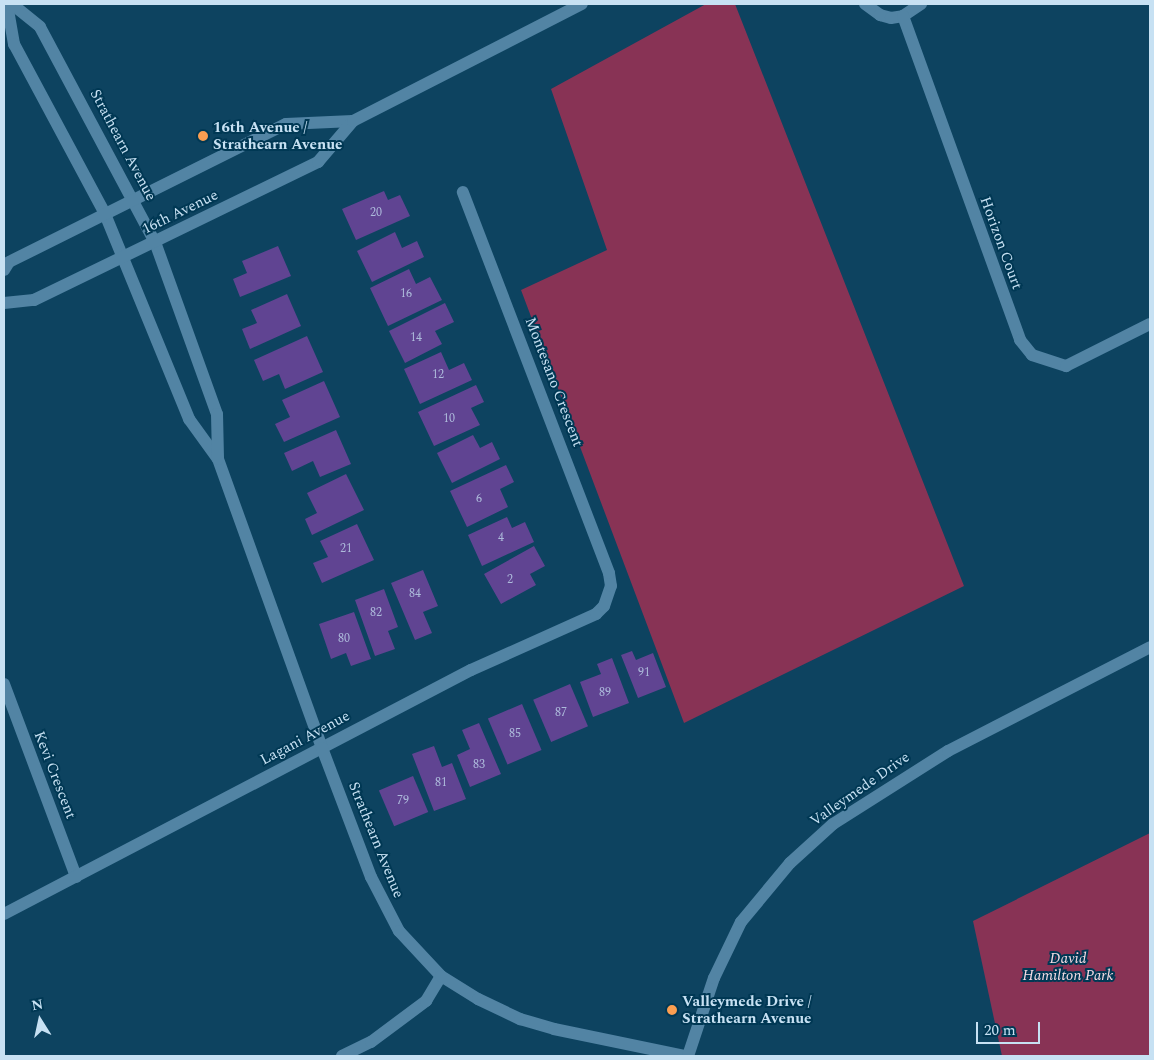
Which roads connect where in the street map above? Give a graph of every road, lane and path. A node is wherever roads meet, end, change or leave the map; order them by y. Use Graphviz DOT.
graph roads {
  1 [pos="8,4"];
  2 [pos="12,4"];
  3 [pos="582,4"];
  4 [pos="865,4"];
  5 [pos="920,4"];
  6 [pos="903,16"];
  7 [pos="353,120"];
  8 [pos="462,192"];
  9 [pos="135,200"];
  10 [pos="105,214"];
  11 [pos="155,242"];
  12 [pos="125,257"];
  13 [pos="4,270"];
  14 [pos="4,303"];
  15 [pos="1150,324"];
  16 [pos="218,460"];
  17 [pos="611,586"];
  18 [pos="1150,647"];
  19 [pos="4,684"];
  20 [pos="322,748"];
  21 [pos="76,877"];
  22 [pos="4,914"];
  23 [pos="442,976"];
  24 [pos="342,1056"];
  25 [pos="684,1056"];
  26 [pos="688,1056"];
  1 -- 10 [label="street, Strathearn Avenue"];
  2 -- 9 [label="street, Strathearn Avenue"];
  3 -- 7 [label="street, 16th Avenue"];
  4 -- 6 [label="street"];
  5 -- 6 [label="street"];
  6 -- 15 [label="street, Horizon Court"];
  7 -- 9 [label="street, 16th Avenue"];
  7 -- 11 [label="street, 16th Avenue"];
  8 -- 17 [label="street, Montesano Crescent"];
  9 -- 10 [label="street, 16th Avenue"];
  9 -- 11 [label="street, Strathearn Avenue"];
  10 -- 12 [label="street, Strathearn Avenue"];
  10 -- 13 [label="street, 16th Avenue"];
  11 -- 12 [label="street, 16th Avenue"];
  11 -- 16 [label="street, Strathearn Avenue"];
  12 -- 14 [label="street, 16th Avenue"];
  12 -- 16 [label="street, Strathearn Avenue"];
  16 -- 20 [label="street, Strathearn Avenue"];
  17 -- 20 [label="street, Lagani Avenue"];
  18 -- 26 [label="street, Valleymede Drive"];
  19 -- 21 [label="street, Kevi Crescent"];
  20 -- 21 [label="street, Lagani Avenue"];
  20 -- 23 [label="street, Strathearn Avenue"];
  21 -- 22 [label="street, Lagani Avenue"];
  23 -- 24 [label="street"];
  23 -- 25 [label="street, Strathearn Avenue"];
}
